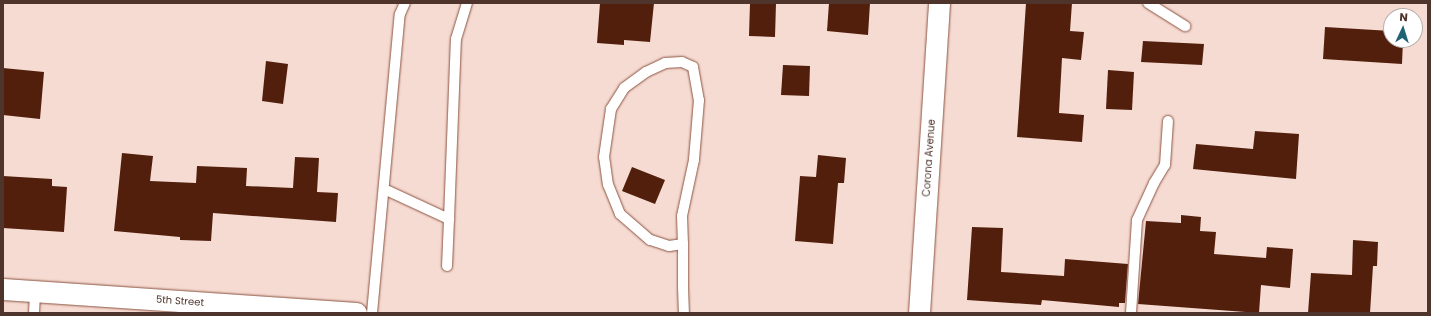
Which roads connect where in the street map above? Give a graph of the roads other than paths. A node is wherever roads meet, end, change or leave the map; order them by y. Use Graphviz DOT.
graph roads {
  1 [pos="396,3"];
  2 [pos="405,3"];
  3 [pos="468,3"];
  4 [pos="939,3"];
  5 [pos="1148,3"];
  6 [pos="400,14"];
  7 [pos="1185,26"];
  8 [pos="1168,121"];
  9 [pos="384,189"];
  10 [pos="448,219"];
  11 [pos="684,244"];
  12 [pos="447,266"];
  13 [pos="3,289"];
  14 [pos="35,291"];
  15 [pos="34,313"];
  16 [pos="356,313"];
  17 [pos="372,313"];
  18 [pos="684,313"];
  19 [pos="919,313"];
  20 [pos="1131,313"];
  1 -- 6 [label="lane"];
  2 -- 6 [label="lane"];
  3 -- 10 [label="lane"];
  4 -- 19 [label="street, Corona Avenue"];
  5 -- 7 [label="lane"];
  6 -- 9 [label="lane"];
  8 -- 20 [label="lane"];
  9 -- 10 [label="lane"];
  9 -- 17 [label="lane"];
  10 -- 12 [label="lane"];
  11 -- 11 [label="lane"];
  11 -- 18 [label="lane"];
  13 -- 14 [label="street, 5th Street"];
  14 -- 15 [label="lane"];
  14 -- 16 [label="street, 5th Street"];
}
